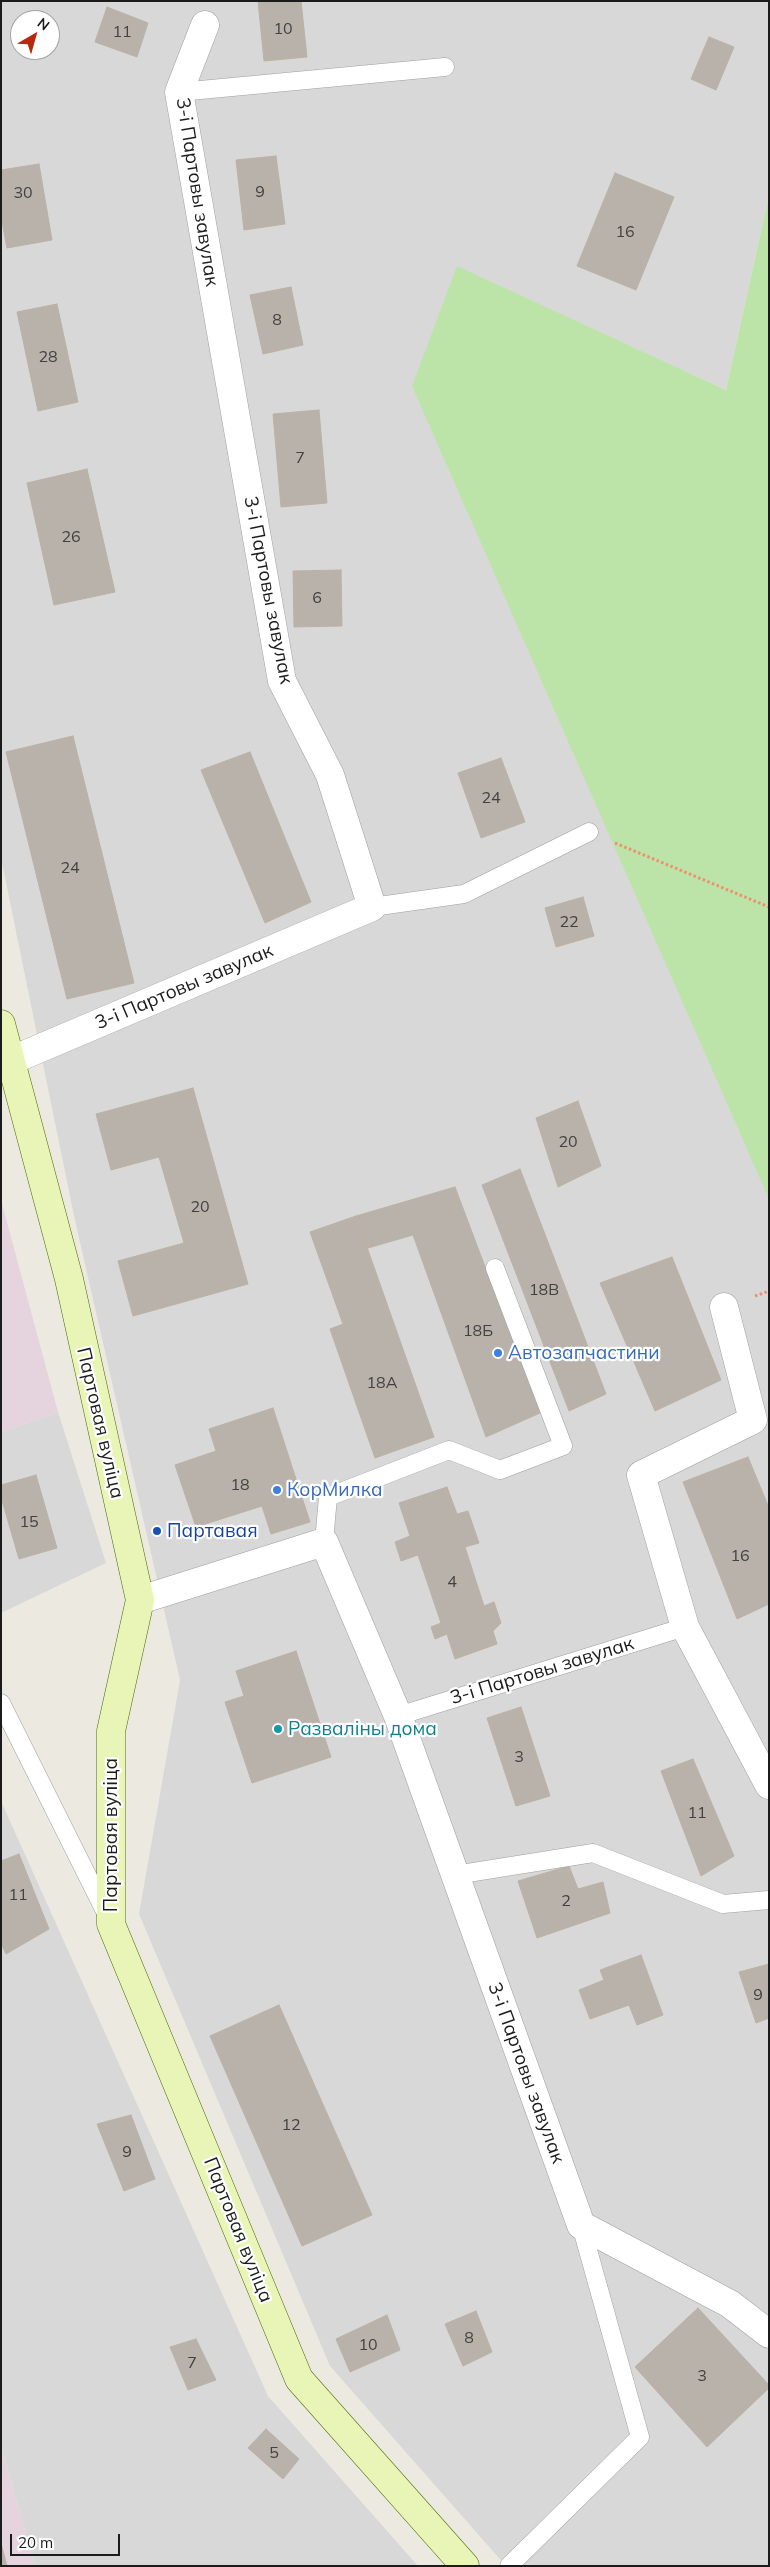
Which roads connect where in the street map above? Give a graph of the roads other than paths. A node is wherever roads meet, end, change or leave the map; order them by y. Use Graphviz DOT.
graph roads {
  1 [pos="206,25"];
  2 [pos="446,67"];
  3 [pos="179,92"];
  4 [pos="589,832"];
  5 [pos="372,907"];
  6 [pos="1,1024"];
  7 [pos="10,1061"];
  8 [pos="495,1268"];
  9 [pos="724,1308"];
  10 [pos="324,1542"];
  11 [pos="140,1600"];
  12 [pos="685,1627"];
  13 [pos="1,1703"];
  14 [pos="398,1716"];
  15 [pos="769,1785"];
  16 [pos="455,1875"];
  17 [pos="769,1900"];
  18 [pos="111,1924"];
  19 [pos="581,2225"];
  20 [pos="769,2334"];
  21 [pos="465,2566"];
  22 [pos="509,2566"];
  1 -- 3 [label="street, 3-і Партовы завулак"];
  2 -- 3 [label="lane"];
  3 -- 5 [label="street, 3-і Партовы завулак"];
  4 -- 5 [label="lane"];
  5 -- 7 [label="street, 3-і Партовы завулак"];
  6 -- 7 [label="street, Партовая вуліца"];
  7 -- 11 [label="street, Партовая вуліца"];
  8 -- 10 [label="lane"];
  9 -- 12 [label="street"];
  10 -- 11 [label="street"];
  10 -- 14 [label="street, 3-і Партовы завулак"];
  11 -- 18 [label="street, Партовая вуліца"];
  12 -- 14 [label="lane, 3-і Партовы завулак"];
  12 -- 15 [label="street"];
  13 -- 18 [label="lane"];
  14 -- 16 [label="street, 3-і Партовы завулак"];
  16 -- 17 [label="lane"];
  16 -- 19 [label="street, 3-і Партовы завулак"];
  18 -- 21 [label="street, Партовая вуліца"];
  19 -- 20 [label="street"];
  19 -- 22 [label="lane"];
}
